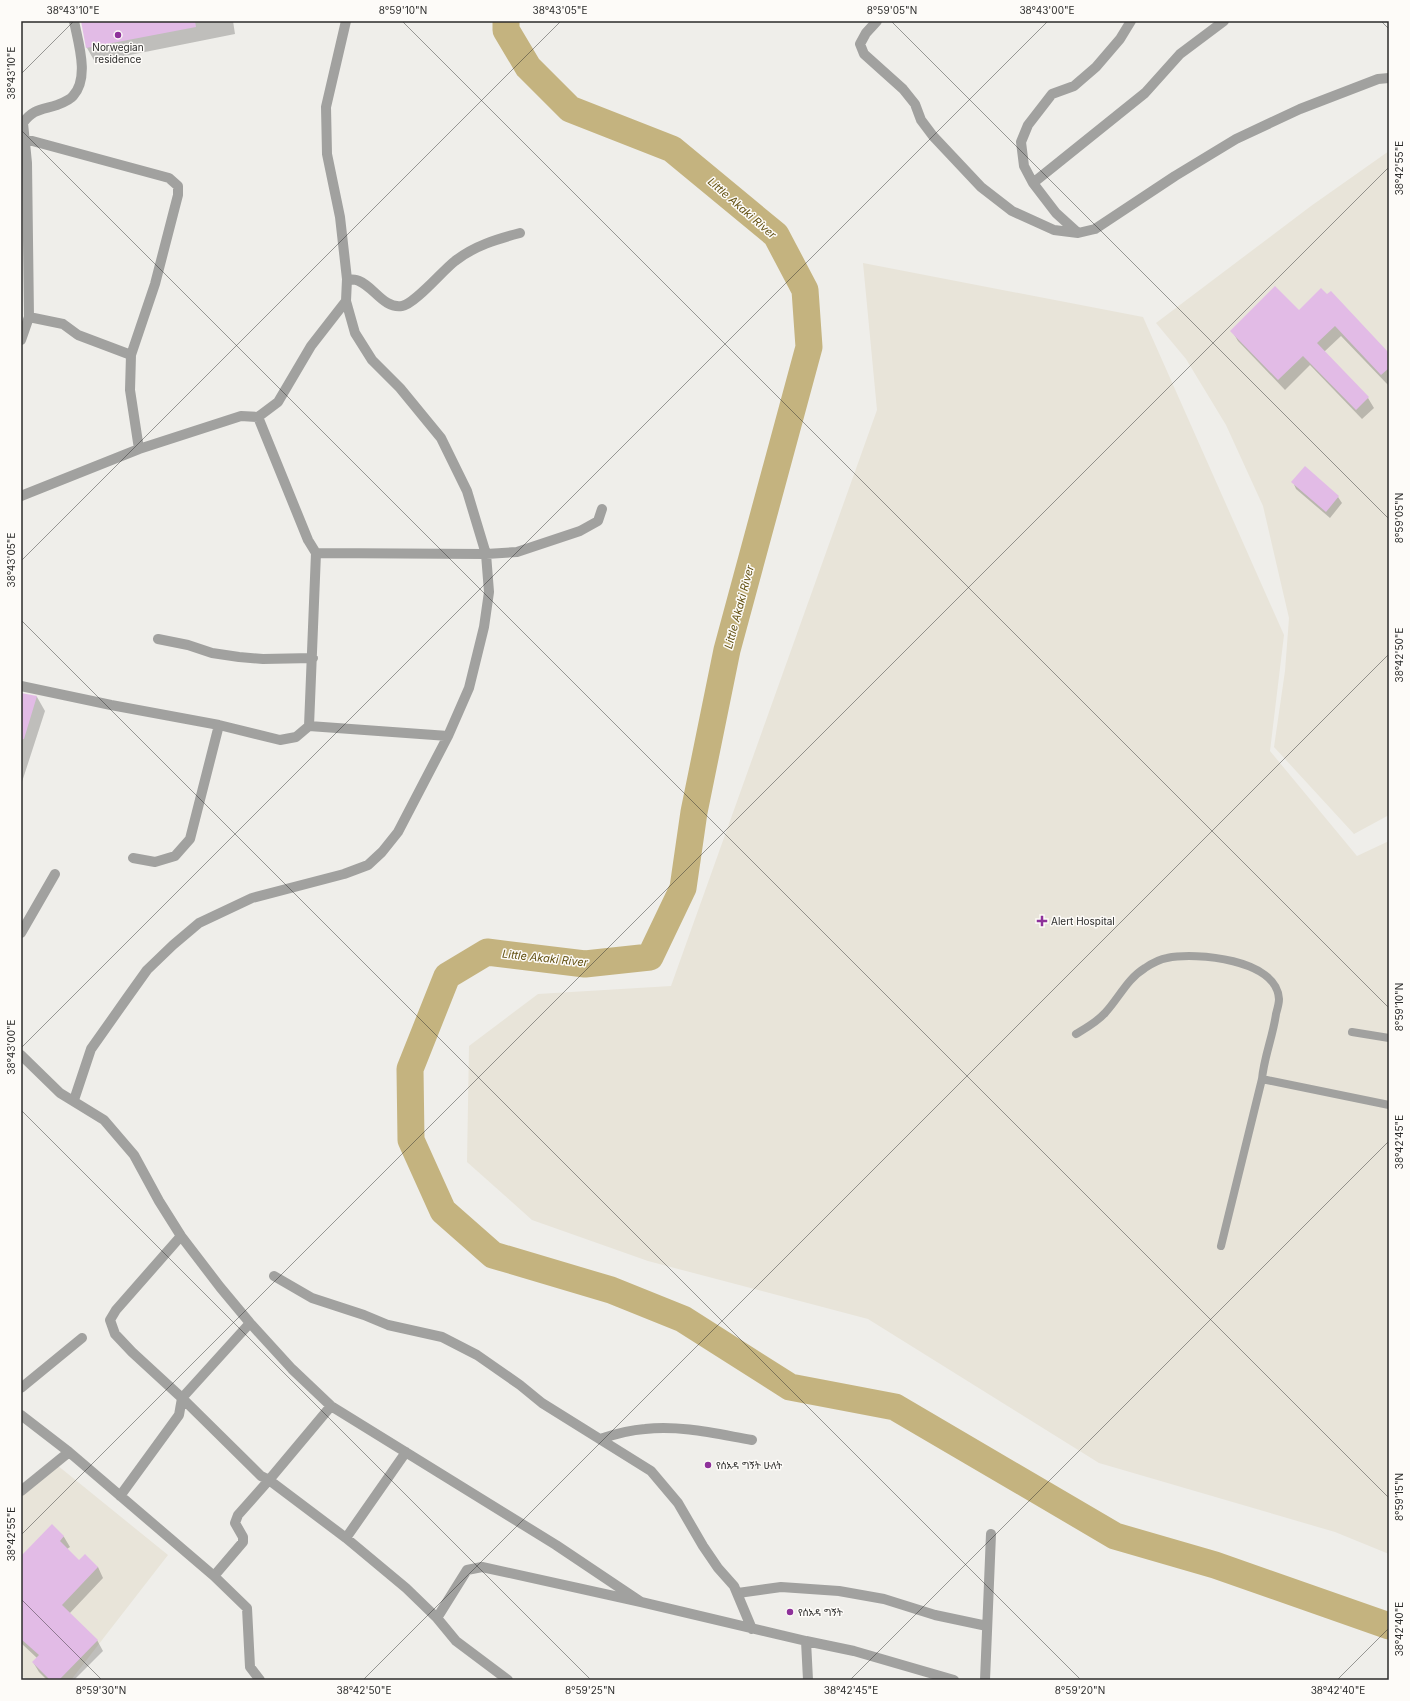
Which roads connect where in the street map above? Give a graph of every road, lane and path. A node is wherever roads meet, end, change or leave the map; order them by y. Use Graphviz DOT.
graph roads {
  1 [pos="74,21"];
  2 [pos="346,21"];
  3 [pos="877,21"];
  4 [pos="1131,21"];
  5 [pos="1224,21"];
  6 [pos="1389,78"];
  7 [pos="22,123"];
  8 [pos="25,139"];
  9 [pos="1033,184"];
  10 [pos="520,233"];
  11 [pos="1078,233"];
  12 [pos="347,279"];
  13 [pos="346,301"];
  14 [pos="29,317"];
  15 [pos="21,340"];
  16 [pos="131,355"];
  17 [pos="258,417"];
  18 [pos="139,449"];
  19 [pos="21,496"];
  20 [pos="602,509"];
  21 [pos="316,553"];
  22 [pos="486,554"];
  23 [pos="158,639"];
  24 [pos="313,658"];
  25 [pos="21,686"];
  26 [pos="219,724"];
  27 [pos="309,726"];
  28 [pos="448,736"];
  29 [pos="133,858"];
  30 [pos="55,874"];
  31 [pos="21,934"];
  32 [pos="1352,1032"];
  33 [pos="1076,1034"];
  34 [pos="1389,1038"];
  35 [pos="21,1055"];
  36 [pos="1262,1079"];
  37 [pos="74,1100"];
  38 [pos="1389,1105"];
  39 [pos="181,1236"];
  40 [pos="1221,1246"];
  41 [pos="274,1276"];
  42 [pos="250,1323"];
  43 [pos="82,1338"];
  44 [pos="21,1388"];
  45 [pos="182,1398"];
  46 [pos="331,1406"];
  47 [pos="21,1415"];
  48 [pos="600,1439"];
  49 [pos="752,1440"];
  50 [pos="69,1452"];
  51 [pos="406,1452"];
  52 [pos="270,1480"];
  53 [pos="21,1491"];
  54 [pos="120,1496"];
  55 [pos="991,1534"];
  56 [pos="346,1538"];
  57 [pos="214,1576"];
  58 [pos="738,1593"];
  59 [pos="641,1602"];
  60 [pos="437,1618"];
  61 [pos="987,1626"];
  62 [pos="752,1629"];
  63 [pos="806,1641"];
  64 [pos="260,1680"];
  65 [pos="508,1680"];
  66 [pos="808,1680"];
  67 [pos="954,1680"];
  68 [pos="985,1680"];
  1 -- 7 [label="street"];
  2 -- 12 [label="street"];
  3 -- 11 [label="street"];
  4 -- 9 [label="street"];
  5 -- 9 [label="street"];
  6 -- 11 [label="street"];
  7 -- 8 [label="street"];
  8 -- 14 [label="street"];
  8 -- 16 [label="street"];
  9 -- 11 [label="street"];
  10 -- 12 [label="street"];
  12 -- 13 [label="street"];
  13 -- 17 [label="street"];
  13 -- 22 [label="street"];
  14 -- 15 [label="street"];
  14 -- 16 [label="street"];
  16 -- 18 [label="street"];
  17 -- 18 [label="street"];
  17 -- 21 [label="street"];
  18 -- 19 [label="street"];
  20 -- 22 [label="street"];
  21 -- 22 [label="street"];
  21 -- 24 [label="street"];
  22 -- 28 [label="street"];
  23 -- 24 [label="street"];
  24 -- 27 [label="street"];
  25 -- 26 [label="street"];
  26 -- 27 [label="street"];
  26 -- 29 [label="street"];
  27 -- 28 [label="street"];
  28 -- 37 [label="street"];
  30 -- 31 [label="street"];
  32 -- 34 [label="lane"];
  33 -- 36 [label="lane"];
  35 -- 37 [label="street"];
  36 -- 38 [label="lane"];
  36 -- 40 [label="lane"];
  37 -- 39 [label="street"];
  39 -- 42 [label="street"];
  39 -- 45 [label="street"];
  41 -- 48 [label="street"];
  42 -- 45 [label="street"];
  42 -- 46 [label="street"];
  43 -- 44 [label="street"];
  45 -- 52 [label="street"];
  45 -- 54 [label="street"];
  46 -- 51 [label="street"];
  46 -- 52 [label="street"];
  47 -- 50 [label="street"];
  48 -- 49 [label="street"];
  48 -- 58 [label="street"];
  50 -- 53 [label="street"];
  50 -- 54 [label="street"];
  51 -- 56 [label="street"];
  51 -- 59 [label="street"];
  52 -- 56 [label="street"];
  52 -- 57 [label="street"];
  54 -- 57 [label="street"];
  55 -- 61 [label="street"];
  56 -- 60 [label="street"];
  57 -- 64 [label="street"];
  58 -- 61 [label="street"];
  58 -- 62 [label="street"];
  59 -- 60 [label="street"];
  59 -- 62 [label="street"];
  60 -- 65 [label="street"];
  61 -- 68 [label="street"];
  62 -- 63 [label="street"];
  63 -- 66 [label="street"];
  63 -- 67 [label="street"];
}
